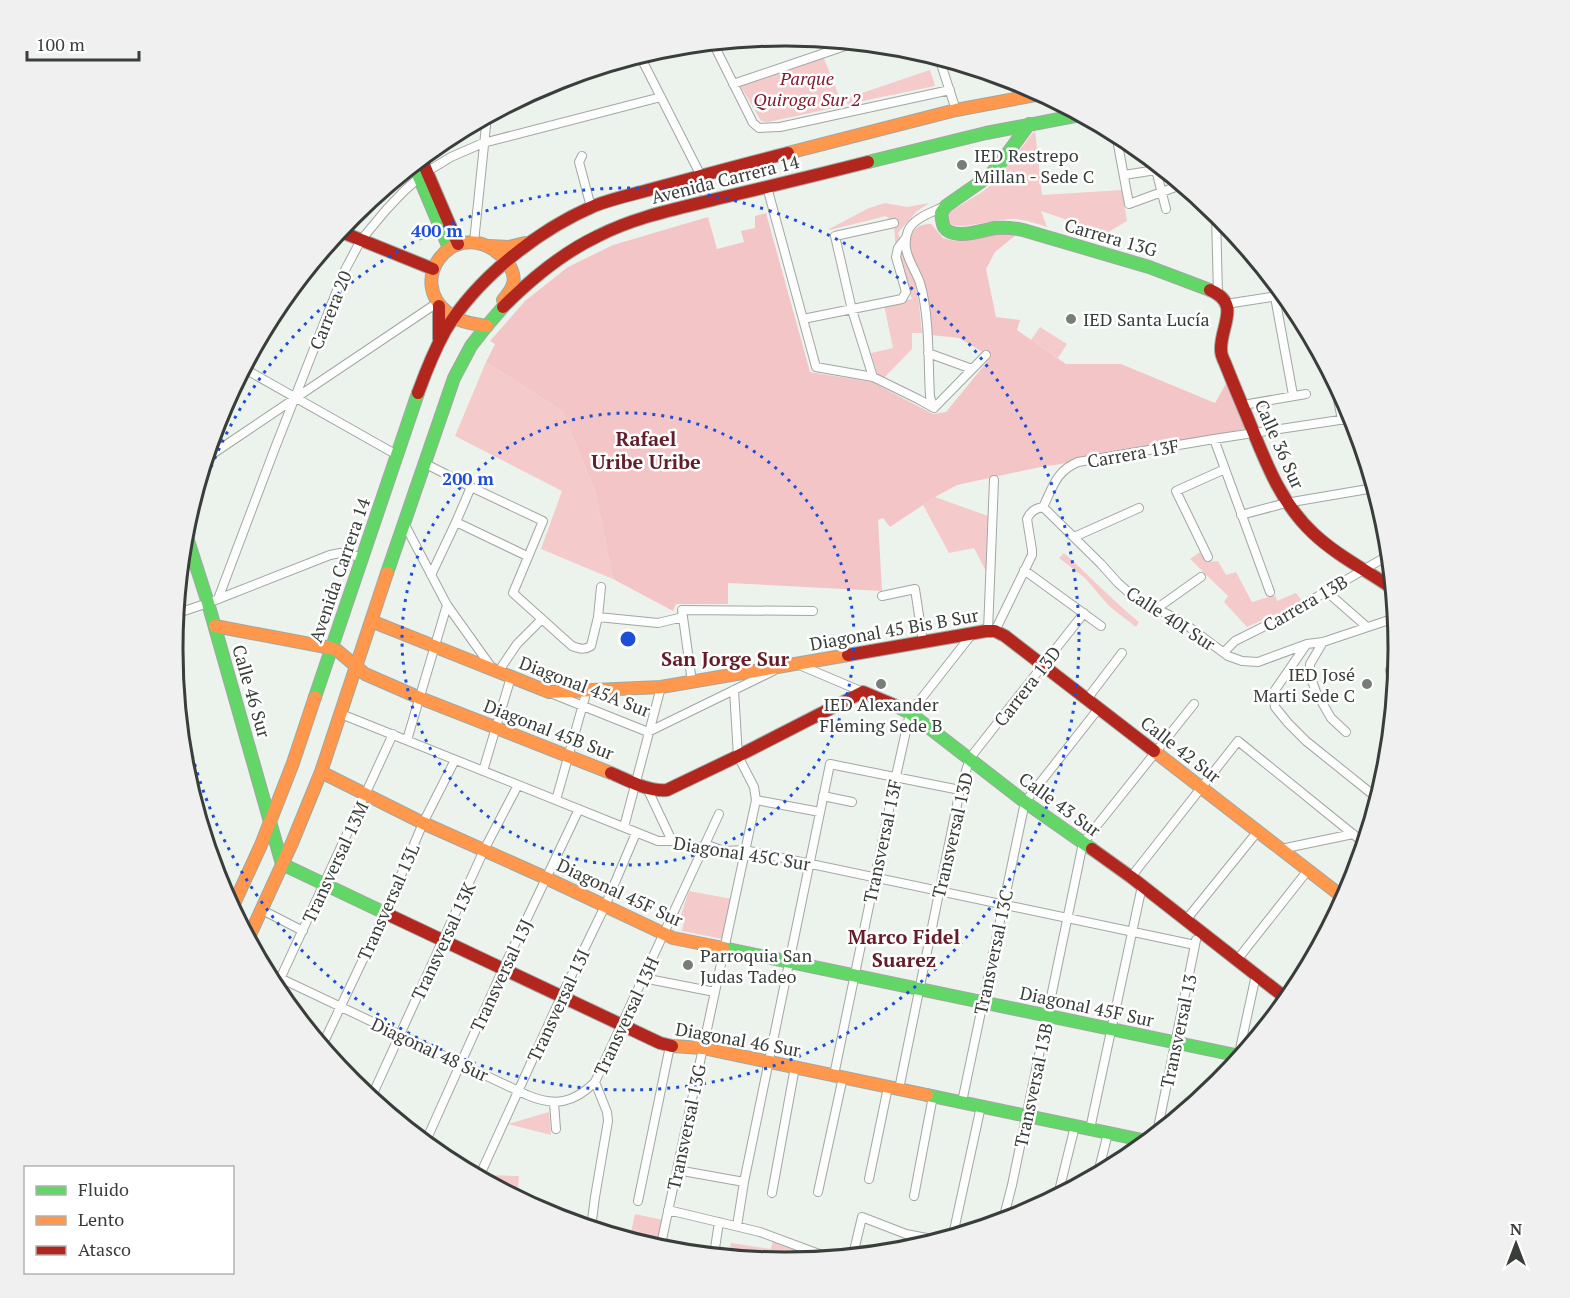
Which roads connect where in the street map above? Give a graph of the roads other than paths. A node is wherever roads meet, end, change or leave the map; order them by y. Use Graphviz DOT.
graph roads {
  1 [pos="836,49"];
  2 [pos="717,51"];
  3 [pos="644,63"];
  4 [pos="942,67"];
  5 [pos="733,84"];
  6 [pos="950,90"];
  7 [pos="661,97"];
  8 [pos="1025,97"];
  9 [pos="956,110"];
  10 [pos="1067,117"];
  11 [pos="1029,124"];
  12 [pos="486,126"];
  13 [pos="483,143"];
  14 [pos="1119,147"];
  15 [pos="582,156"];
  16 [pos="422,168"];
  17 [pos="419,170"];
  18 [pos="1152,171"];
  19 [pos="423,175"];
  20 [pos="1124,175"];
  21 [pos="701,176"];
  22 [pos="1158,176"];
  23 [pos="767,187"];
  24 [pos="1173,188"];
  25 [pos="1162,192"];
  26 [pos="946,206"];
  27 [pos="591,207"];
  28 [pos="1166,209"];
  29 [pos="894,223"];
  30 [pos="1217,230"];
  31 [pos="908,232"];
  32 [pos="348,235"];
  33 [pos="361,240"];
  34 [pos="533,241"];
  35 [pos="474,242"];
  36 [pos="454,246"];
  37 [pos="489,246"];
  38 [pos="506,261"];
  39 [pos="433,269"];
  40 [pos="1273,296"];
  41 [pos="1222,299"];
  42 [pos="438,305"];
  43 [pos="1280,306"];
  44 [pos="852,310"];
  45 [pos="455,317"];
  46 [pos="802,319"];
  47 [pos="483,325"];
  48 [pos="438,344"];
  49 [pos="928,352"];
  50 [pos="986,355"];
  51 [pos="972,369"];
  52 [pos="251,372"];
  53 [pos="873,377"];
  54 [pos="1306,394"];
  55 [pos="1293,395"];
  56 [pos="296,398"];
  57 [pos="1243,405"];
  58 [pos="934,408"];
  59 [pos="1341,417"];
  60 [pos="1342,420"];
  61 [pos="1253,433"];
  62 [pos="1214,439"];
  63 [pos="215,452"];
  64 [pos="397,455"];
  65 [pos="424,463"];
  66 [pos="1225,469"];
  67 [pos="994,480"];
  68 [pos="471,487"];
  69 [pos="1366,489"];
  70 [pos="1286,502"];
  71 [pos="1043,507"];
  72 [pos="1139,508"];
  73 [pos="1241,515"];
  74 [pos="456,522"];
  75 [pos="404,523"];
  76 [pos="1074,537"];
  77 [pos="192,547"];
  78 [pos="527,556"];
  79 [pos="362,557"];
  80 [pos="1208,557"];
  81 [pos="1380,560"];
  82 [pos="1364,569"];
  83 [pos="1024,570"];
  84 [pos="431,575"];
  85 [pos="1201,577"];
  86 [pos="1383,582"];
  87 [pos="601,587"];
  88 [pos="1326,591"];
  89 [pos="1269,592"];
  90 [pos="882,596"];
  91 [pos="213,601"];
  92 [pos="447,604"];
  93 [pos="1156,609"];
  94 [pos="184,611"];
  95 [pos="813,611"];
  96 [pos="683,613"];
  97 [pos="1084,613"];
  98 [pos="598,617"];
  99 [pos="542,619"];
  100 [pos="371,621"];
  101 [pos="1387,621"];
  102 [pos="215,626"];
  103 [pos="1101,626"];
  104 [pos="1367,627"];
  105 [pos="992,631"];
  106 [pos="972,634"];
  107 [pos="923,642"];
  108 [pos="1323,642"];
  109 [pos="1307,644"];
  110 [pos="435,646"];
  111 [pos="331,648"];
  112 [pos="1224,652"];
  113 [pos="1122,653"];
  114 [pos="797,664"];
  115 [pos="1043,665"];
  116 [pos="782,666"];
  117 [pos="356,667"];
  118 [pos="495,671"];
  119 [pos="511,677"];
  120 [pos="692,682"];
  121 [pos="661,687"];
  122 [pos="587,690"];
  123 [pos="734,690"];
  124 [pos="549,692"];
  125 [pos="862,692"];
  126 [pos="420,698"];
  127 [pos="1088,699"];
  128 [pos="1194,704"];
  129 [pos="583,706"];
  130 [pos="1099,708"];
  131 [pos="910,713"];
  132 [pos="340,714"];
  133 [pos="496,727"];
  134 [pos="648,732"];
  135 [pos="1346,732"];
  136 [pos="393,734"];
  137 [pos="407,740"];
  138 [pos="1156,752"];
  139 [pos="569,756"];
  140 [pos="738,756"];
  141 [pos="970,758"];
  142 [pos="456,760"];
  143 [pos="483,771"];
  144 [pos="321,772"];
  145 [pos="896,776"];
  146 [pos="636,782"];
  147 [pos="518,785"];
  148 [pos="647,788"];
  149 [pos="1201,788"];
  150 [pos="960,790"];
  151 [pos="1370,792"];
  152 [pos="365,795"];
  153 [pos="824,796"];
  154 [pos="556,800"];
  155 [pos="756,800"];
  156 [pos="852,802"];
  157 [pos="1025,802"];
  158 [pos="579,809"];
  159 [pos="820,812"];
  160 [pos="718,814"];
  161 [pos="270,821"];
  162 [pos="423,823"];
  163 [pos="624,827"];
  164 [pos="1258,831"];
  165 [pos="636,832"];
  166 [pos="1353,834"];
  167 [pos="1358,838"];
  168 [pos="672,841"];
  169 [pos="1083,843"];
  170 [pos="703,847"];
  171 [pos="1281,849"];
  172 [pos="484,850"];
  173 [pos="745,850"];
  174 [pos="282,864"];
  175 [pos="809,864"];
  176 [pos="1308,870"];
  177 [pos="1131,877"];
  178 [pos="546,878"];
  179 [pos="874,878"];
  180 [pos="324,885"];
  181 [pos="1142,886"];
  182 [pos="939,892"];
  183 [pos="1336,892"];
  184 [pos="237,898"];
  185 [pos="1003,905"];
  186 [pos="605,906"];
  187 [pos="268,913"];
  188 [pos="385,913"];
  189 [pos="1068,918"];
  190 [pos="1186,920"];
  191 [pos="253,930"];
  192 [pos="1199,930"];
  193 [pos="303,931"];
  194 [pos="1132,932"];
  195 [pos="663,934"];
  196 [pos="443,941"];
  197 [pos="1195,945"];
  198 [pos="724,949"];
  199 [pos="1237,960"];
  200 [pos="789,963"];
  201 [pos="503,969"];
  202 [pos="1256,975"];
  203 [pos="854,976"];
  204 [pos="281,978"];
  205 [pos="643,978"];
  206 [pos="919,990"];
  207 [pos="715,992"];
  208 [pos="1279,993"];
  209 [pos="561,997"];
  210 [pos="982,1002"];
  211 [pos="341,1007"];
  212 [pos="1047,1016"];
  213 [pos="621,1025"];
  214 [pos="1112,1029"];
  215 [pos="400,1035"];
  216 [pos="326,1038"];
  217 [pos="1242,1041"];
  218 [pos="1175,1042"];
  219 [pos="670,1046"];
  220 [pos="703,1048"];
  221 [pos="1230,1054"];
  222 [pos="768,1062"];
  223 [pos="460,1063"];
  224 [pos="795,1067"];
  225 [pos="838,1076"];
  226 [pos="595,1082"];
  227 [pos="893,1088"];
  228 [pos="375,1090"];
  229 [pos="518,1091"];
  230 [pos="933,1096"];
  231 [pos="554,1102"];
  232 [pos="962,1102"];
  233 [pos="981,1106"];
  234 [pos="1026,1116"];
  235 [pos="1159,1121"];
  236 [pos="1075,1126"];
  237 [pos="555,1129"];
  238 [pos="1090,1129"];
  239 [pos="1108,1133"];
  240 [pos="429,1135"];
  241 [pos="1136,1139"];
  242 [pos="1101,1162"];
  243 [pos="482,1170"];
  244 [pos="677,1170"];
  245 [pos="869,1179"];
  246 [pos="744,1182"];
  247 [pos="1061,1184"];
  248 [pos="818,1192"];
  249 [pos="772,1193"];
  250 [pos="914,1196"];
  251 [pos="638,1201"];
  252 [pos="668,1210"];
  253 [pos="1006,1210"];
  254 [pos="592,1220"];
  255 [pos="719,1222"];
  256 [pos="737,1226"];
  257 [pos="956,1227"];
  258 [pos="918,1236"];
  259 [pos="662,1239"];
  260 [pos="715,1247"];
  261 [pos="855,1247"];
  262 [pos="810,1251"];
  1 -- 5 [label="street"];
  2 -- 5 [label="street"];
  3 -- 7 [label="street"];
  4 -- 6 [label="street"];
  5 -- 6 [label="street"];
  6 -- 9 [label="street"];
  7 -- 13 [label="street, Carrera 20"];
  7 -- 21 [label="street"];
  8 -- 9 [label="street, Avenida Carrera 14"];
  9 -- 21 [label="street, Avenida Carrera 14"];
  10 -- 11 [label="street, Avenida Carrera 14"];
  11 -- 23 [label="street, Avenida Carrera 14"];
  11 -- 26 [label="street"];
  12 -- 13 [label="street"];
  13 -- 19 [label="street, Carrera 20"];
  13 -- 35 [label="street"];
  14 -- 20 [label="street"];
  15 -- 27 [label="street"];
  16 -- 19 [label="street"];
  17 -- 19 [label="street"];
  18 -- 20 [label="street"];
  19 -- 33 [label="street, Carrera 20"];
  19 -- 36 [label="street"];
  20 -- 25 [label="street"];
  21 -- 27 [label="street, Avenida Carrera 14"];
  22 -- 25 [label="street"];
  23 -- 46 [label="street"];
  23 -- 47 [label="street, Avenida Carrera 14"];
  24 -- 25 [label="street"];
  25 -- 28 [label="street"];
  26 -- 31 [label="street"];
  26 -- 41 [label="street, Carrera 13G"];
  27 -- 34 [label="street, Avenida Carrera 14"];
  29 -- 44 [label="street"];
  30 -- 41 [label="street, Calle 36 Sur"];
  31 -- 44 [label="street"];
  31 -- 49 [label="street"];
  32 -- 33 [label="street"];
  33 -- 39 [label="street"];
  33 -- 56 [label="street, Carrera 20"];
  34 -- 37 [label="street"];
  34 -- 38 [label="street, Avenida Carrera 14"];
  35 -- 36 [label="street"];
  35 -- 37 [label="street"];
  36 -- 39 [label="street"];
  37 -- 38 [label="street"];
  38 -- 45 [label="street, Avenida Carrera 14"];
  38 -- 47 [label="street, Avenida Carrera 14"];
  39 -- 42 [label="street"];
  40 -- 41 [label="street"];
  41 -- 57 [label="street, Calle 36 Sur"];
  42 -- 45 [label="street"];
  42 -- 48 [label="street"];
  42 -- 56 [label="street"];
  43 -- 55 [label="street"];
  44 -- 46 [label="street"];
  44 -- 53 [label="street"];
  45 -- 47 [label="street"];
  45 -- 48 [label="street, Avenida Carrera 14"];
  46 -- 53 [label="street"];
  47 -- 65 [label="street, Avenida Carrera 14"];
  48 -- 64 [label="street, Avenida Carrera 14"];
  49 -- 51 [label="street"];
  49 -- 58 [label="street"];
  50 -- 51 [label="street"];
  51 -- 58 [label="street"];
  52 -- 56 [label="street"];
  53 -- 58 [label="street"];
  54 -- 55 [label="street"];
  55 -- 57 [label="street"];
  56 -- 63 [label="street"];
  56 -- 64 [label="street"];
  56 -- 91 [label="street, Carrera 20"];
  57 -- 61 [label="street, Calle 36 Sur"];
  59 -- 60 [label="street"];
  60 -- 61 [label="street, Carrera 13F"];
  61 -- 62 [label="street, Carrera 13F"];
  61 -- 70 [label="street, Calle 36 Sur"];
  62 -- 66 [label="street"];
  62 -- 71 [label="street, Carrera 13F"];
  64 -- 79 [label="street, Avenida Carrera 14"];
  65 -- 68 [label="street"];
  65 -- 75 [label="street, Avenida Carrera 14"];
  66 -- 73 [label="street"];
  66 -- 80 [label="street"];
  67 -- 105 [label="street"];
  68 -- 74 [label="street"];
  68 -- 78 [label="street"];
  69 -- 70 [label="street"];
  70 -- 73 [label="street"];
  70 -- 82 [label="street, Calle 36 Sur"];
  71 -- 76 [label="street, Calle 40I Sur"];
  71 -- 83 [label="street, Carrera 13F"];
  72 -- 76 [label="street"];
  73 -- 89 [label="street"];
  74 -- 78 [label="street"];
  74 -- 84 [label="street"];
  75 -- 84 [label="street"];
  75 -- 100 [label="street, Avenida Carrera 14"];
  76 -- 93 [label="street, Calle 40I Sur"];
  77 -- 91 [label="street, Calle 46 Sur"];
  78 -- 99 [label="street"];
  79 -- 91 [label="street"];
  79 -- 111 [label="street, Avenida Carrera 14"];
  81 -- 82 [label="street, Carrera 13B"];
  82 -- 86 [label="street, Calle 36 Sur"];
  82 -- 88 [label="street, Carrera 13B"];
  83 -- 97 [label="street"];
  83 -- 105 [label="street, Carrera 13F"];
  84 -- 92 [label="street"];
  85 -- 93 [label="street"];
  87 -- 98 [label="street"];
  88 -- 104 [label="street"];
  88 -- 112 [label="street, Carrera 13B"];
  90 -- 107 [label="street"];
  91 -- 94 [label="street"];
  91 -- 102 [label="street, Calle 46 Sur"];
  92 -- 110 [label="street"];
  92 -- 118 [label="street"];
  93 -- 112 [label="street, Calle 40I Sur"];
  95 -- 96 [label="street"];
  96 -- 98 [label="street"];
  96 -- 120 [label="street"];
  97 -- 103 [label="street"];
  97 -- 115 [label="street, Carrera 13D"];
  98 -- 99 [label="street"];
  99 -- 118 [label="street"];
  100 -- 110 [label="street, Diagonal 45A Sur"];
  100 -- 117 [label="street, Avenida Carrera 14"];
  101 -- 104 [label="street"];
  102 -- 111 [label="street, Diagonal 45B Sur"];
  102 -- 161 [label="street, Calle 46 Sur"];
  104 -- 108 [label="street"];
  105 -- 106 [label="street, Diagonal 45 Bis B Sur"];
  105 -- 115 [label="street, Calle 42 Sur"];
  106 -- 107 [label="street, Diagonal 45 Bis B Sur"];
  106 -- 131 [label="street"];
  107 -- 114 [label="street, Diagonal 45 Bis B Sur"];
  108 -- 109 [label="street"];
  108 -- 135 [label="street"];
  109 -- 112 [label="street, Calle 40I Sur"];
  109 -- 151 [label="street"];
  110 -- 118 [label="street, Diagonal 45A Sur"];
  110 -- 126 [label="street"];
  111 -- 117 [label="street, Diagonal 45B Sur"];
  111 -- 161 [label="street, Avenida Carrera 14"];
  113 -- 127 [label="street"];
  114 -- 116 [label="street, Diagonal 45 Bis B Sur"];
  114 -- 125 [label="street, Calle 43 Sur"];
  115 -- 127 [label="street, Calle 42 Sur"];
  115 -- 141 [label="street, Carrera 13D"];
  116 -- 120 [label="street, Diagonal 45 Bis B Sur"];
  116 -- 123 [label="street, Diagonal 45A Sur"];
  117 -- 126 [label="street, Diagonal 45B Sur"];
  117 -- 132 [label="street, Avenida Carrera 14"];
  118 -- 119 [label="street, Diagonal 45A Sur"];
  119 -- 124 [label="street, Diagonal 45A Sur"];
  119 -- 133 [label="street"];
  120 -- 121 [label="street, Diagonal 45 Bis B Sur"];
  121 -- 122 [label="street, Diagonal 45 Bis B Sur"];
  121 -- 134 [label="street"];
  122 -- 124 [label="street, Diagonal 45 Bis B Sur"];
  122 -- 129 [label="street"];
  123 -- 134 [label="street, Diagonal 45A Sur"];
  123 -- 140 [label="street"];
  124 -- 129 [label="street, Diagonal 45A Sur"];
  125 -- 131 [label="street, Calle 43 Sur"];
  125 -- 140 [label="street"];
  126 -- 133 [label="street, Diagonal 45B Sur"];
  126 -- 137 [label="street"];
  127 -- 130 [label="street, Calle 42 Sur"];
  128 -- 138 [label="street"];
  129 -- 134 [label="street, Diagonal 45A Sur"];
  129 -- 139 [label="street"];
  130 -- 138 [label="street, Calle 42 Sur"];
  130 -- 157 [label="street"];
  131 -- 141 [label="street, Calle 43 Sur"];
  131 -- 145 [label="street, Transversal 13F"];
  132 -- 136 [label="street, Diagonal 45C Sur"];
  132 -- 144 [label="street, Avenida Carrera 14"];
  133 -- 139 [label="street, Diagonal 45B Sur"];
  133 -- 143 [label="street"];
  134 -- 146 [label="street"];
  136 -- 137 [label="street, Diagonal 45C Sur"];
  136 -- 152 [label="street, Transversal 13M"];
  137 -- 142 [label="street, Diagonal 45C Sur"];
  138 -- 149 [label="street, Calle 42 Sur"];
  138 -- 169 [label="street"];
  139 -- 146 [label="street, Diagonal 45B Sur"];
  139 -- 154 [label="street"];
  140 -- 148 [label="street"];
  140 -- 155 [label="street"];
  141 -- 150 [label="street, Transversal 13D"];
  141 -- 157 [label="street, Calle 43 Sur"];
  142 -- 143 [label="street, Diagonal 45C Sur"];
  142 -- 162 [label="street, Transversal 13L"];
  143 -- 147 [label="street, Diagonal 45C Sur"];
  144 -- 152 [label="street, Diagonal 45F Sur"];
  144 -- 174 [label="street, Avenida Carrera 14"];
  145 -- 150 [label="street"];
  145 -- 153 [label="street"];
  145 -- 179 [label="street, Transversal 13F"];
  146 -- 148 [label="street, Diagonal 45B Sur"];
  146 -- 163 [label="street"];
  147 -- 154 [label="street, Diagonal 45C Sur"];
  147 -- 172 [label="street, Transversal 13K"];
  148 -- 168 [label="street"];
  149 -- 164 [label="street, Calle 42 Sur"];
  149 -- 166 [label="street"];
  149 -- 177 [label="street"];
  150 -- 182 [label="street, Transversal 13D"];
  152 -- 162 [label="street, Diagonal 45F Sur"];
  152 -- 180 [label="street, Transversal 13M"];
  153 -- 156 [label="street"];
  153 -- 159 [label="street"];
  154 -- 158 [label="street, Diagonal 45C Sur"];
  155 -- 159 [label="street"];
  155 -- 173 [label="street, Transversal 13G"];
  157 -- 169 [label="street, Calle 43 Sur"];
  157 -- 185 [label="street, Transversal 13C"];
  158 -- 163 [label="street, Diagonal 45C Sur"];
  158 -- 178 [label="street, Transversal 13J"];
  159 -- 175 [label="street"];
  160 -- 170 [label="street, Transversal 13H"];
  161 -- 174 [label="street, Calle 46 Sur"];
  161 -- 184 [label="street, Avenida Carrera 14"];
  162 -- 172 [label="street, Diagonal 45F Sur"];
  162 -- 188 [label="street, Transversal 13L"];
  163 -- 165 [label="street, Diagonal 45C Sur"];
  164 -- 171 [label="street, Calle 42 Sur"];
  164 -- 190 [label="street"];
  165 -- 168 [label="street, Diagonal 45C Sur"];
  165 -- 186 [label="street, Transversal 13I"];
  166 -- 167 [label="street"];
  166 -- 171 [label="street"];
  168 -- 170 [label="street, Diagonal 45C Sur"];
  169 -- 177 [label="street, Calle 43 Sur"];
  169 -- 189 [label="street, Transversal 13B"];
  170 -- 173 [label="street, Diagonal 45C Sur"];
  170 -- 195 [label="street, Transversal 13H"];
  171 -- 176 [label="street, Calle 42 Sur"];
  172 -- 178 [label="street, Diagonal 45F Sur"];
  172 -- 196 [label="street, Transversal 13K"];
  173 -- 175 [label="street, Diagonal 45C Sur"];
  173 -- 198 [label="street, Transversal 13G"];
  174 -- 180 [label="street, Diagonal 46 Sur"];
  174 -- 191 [label="street, Avenida Carrera 14"];
  175 -- 179 [label="street, Diagonal 45C Sur"];
  175 -- 200 [label="street"];
  176 -- 183 [label="street, Calle 42 Sur"];
  176 -- 199 [label="street"];
  177 -- 181 [label="street, Calle 43 Sur"];
  178 -- 186 [label="street, Diagonal 45F Sur"];
  178 -- 201 [label="street, Transversal 13J"];
  179 -- 182 [label="street, Diagonal 45C Sur"];
  179 -- 203 [label="street, Transversal 13F"];
  180 -- 188 [label="street, Diagonal 46 Sur"];
  180 -- 193 [label="street, Transversal 13M"];
  181 -- 190 [label="street, Calle 43 Sur"];
  181 -- 194 [label="street"];
  182 -- 185 [label="street, Diagonal 45C Sur"];
  182 -- 206 [label="street, Transversal 13D"];
  185 -- 189 [label="street, Diagonal 45C Sur"];
  185 -- 210 [label="street, Transversal 13C"];
  186 -- 195 [label="street, Diagonal 45F Sur"];
  186 -- 209 [label="street, Transversal 13I"];
  187 -- 193 [label="street"];
  188 -- 196 [label="street, Diagonal 46 Sur"];
  188 -- 211 [label="street, Transversal 13L"];
  189 -- 194 [label="street, Diagonal 45C Sur"];
  189 -- 212 [label="street, Transversal 13B"];
  190 -- 192 [label="street, Calle 43 Sur"];
  192 -- 197 [label="street, Transversal 13"];
  192 -- 199 [label="street, Calle 43 Sur"];
  193 -- 204 [label="street, Transversal 13M"];
  194 -- 197 [label="street, Diagonal 45C Sur"];
  194 -- 214 [label="street"];
  195 -- 198 [label="street, Diagonal 45F Sur"];
  195 -- 205 [label="street, Transversal 13H"];
  196 -- 201 [label="street, Diagonal 46 Sur"];
  196 -- 215 [label="street, Transversal 13K"];
  197 -- 218 [label="street, Transversal 13"];
  198 -- 200 [label="street, Diagonal 45F Sur"];
  198 -- 207 [label="street, Transversal 13G"];
  199 -- 202 [label="street, Calle 43 Sur"];
  200 -- 203 [label="street, Diagonal 45F Sur"];
  200 -- 222 [label="street"];
  201 -- 209 [label="street, Diagonal 46 Sur"];
  201 -- 223 [label="street, Transversal 13J"];
  202 -- 208 [label="street, Calle 43 Sur"];
  202 -- 217 [label="street"];
  203 -- 206 [label="street, Diagonal 45F Sur"];
  203 -- 225 [label="street, Transversal 13F"];
  204 -- 211 [label="street, Diagonal 48 Sur"];
  205 -- 207 [label="street"];
  205 -- 213 [label="street, Transversal 13H"];
  206 -- 210 [label="street, Diagonal 45F Sur"];
  206 -- 227 [label="street, Transversal 13D"];
  207 -- 220 [label="street, Transversal 13G"];
  209 -- 213 [label="street, Diagonal 46 Sur"];
  209 -- 229 [label="street, Transversal 13I"];
  210 -- 212 [label="street, Diagonal 45F Sur"];
  210 -- 232 [label="street, Transversal 13C"];
  211 -- 215 [label="street, Diagonal 48 Sur"];
  211 -- 216 [label="street, Transversal 13L"];
  212 -- 214 [label="street, Diagonal 45F Sur"];
  212 -- 234 [label="street, Transversal 13B"];
  213 -- 219 [label="street, Diagonal 46 Sur"];
  213 -- 226 [label="street, Transversal 13H"];
  214 -- 218 [label="street, Diagonal 45F Sur"];
  214 -- 238 [label="street"];
  215 -- 223 [label="street, Diagonal 48 Sur"];
  215 -- 228 [label="street, Transversal 13K"];
  218 -- 221 [label="street, Diagonal 45F Sur"];
  218 -- 235 [label="street, Transversal 13"];
  219 -- 220 [label="street, Diagonal 46 Sur"];
  219 -- 251 [label="street"];
  220 -- 222 [label="street, Diagonal 46 Sur"];
  220 -- 244 [label="street, Transversal 13G"];
  222 -- 224 [label="street, Diagonal 46 Sur"];
  222 -- 246 [label="street"];
  223 -- 229 [label="street, Diagonal 48 Sur"];
  223 -- 240 [label="street, Transversal 13J"];
  224 -- 225 [label="street, Diagonal 46 Sur"];
  224 -- 249 [label="street"];
  225 -- 227 [label="street, Diagonal 46 Sur"];
  225 -- 248 [label="street, Transversal 13F"];
  226 -- 231 [label="street"];
  226 -- 254 [label="street, Transversal 13H"];
  227 -- 230 [label="street, Diagonal 46 Sur"];
  227 -- 245 [label="street, Transversal 13D"];
  229 -- 231 [label="street, Diagonal 48 Sur"];
  229 -- 243 [label="street, Transversal 13I"];
  230 -- 232 [label="street, Diagonal 46 Sur"];
  230 -- 250 [label="street"];
  231 -- 237 [label="street"];
  232 -- 233 [label="street, Diagonal 46 Sur"];
  233 -- 234 [label="street, Diagonal 46 Sur"];
  233 -- 257 [label="street"];
  234 -- 236 [label="street, Diagonal 46 Sur"];
  234 -- 253 [label="street, Transversal 13B"];
  236 -- 238 [label="street, Diagonal 46 Sur"];
  236 -- 247 [label="street"];
  238 -- 239 [label="street, Diagonal 46 Sur"];
  239 -- 241 [label="street, Diagonal 46 Sur"];
  239 -- 242 [label="street"];
  244 -- 246 [label="street"];
  244 -- 252 [label="street, Transversal 13G"];
  246 -- 256 [label="street"];
  252 -- 255 [label="street"];
  252 -- 259 [label="street, Transversal 13G"];
  255 -- 256 [label="street"];
  255 -- 260 [label="street"];
  256 -- 262 [label="street"];
  258 -- 261 [label="street"];
}
